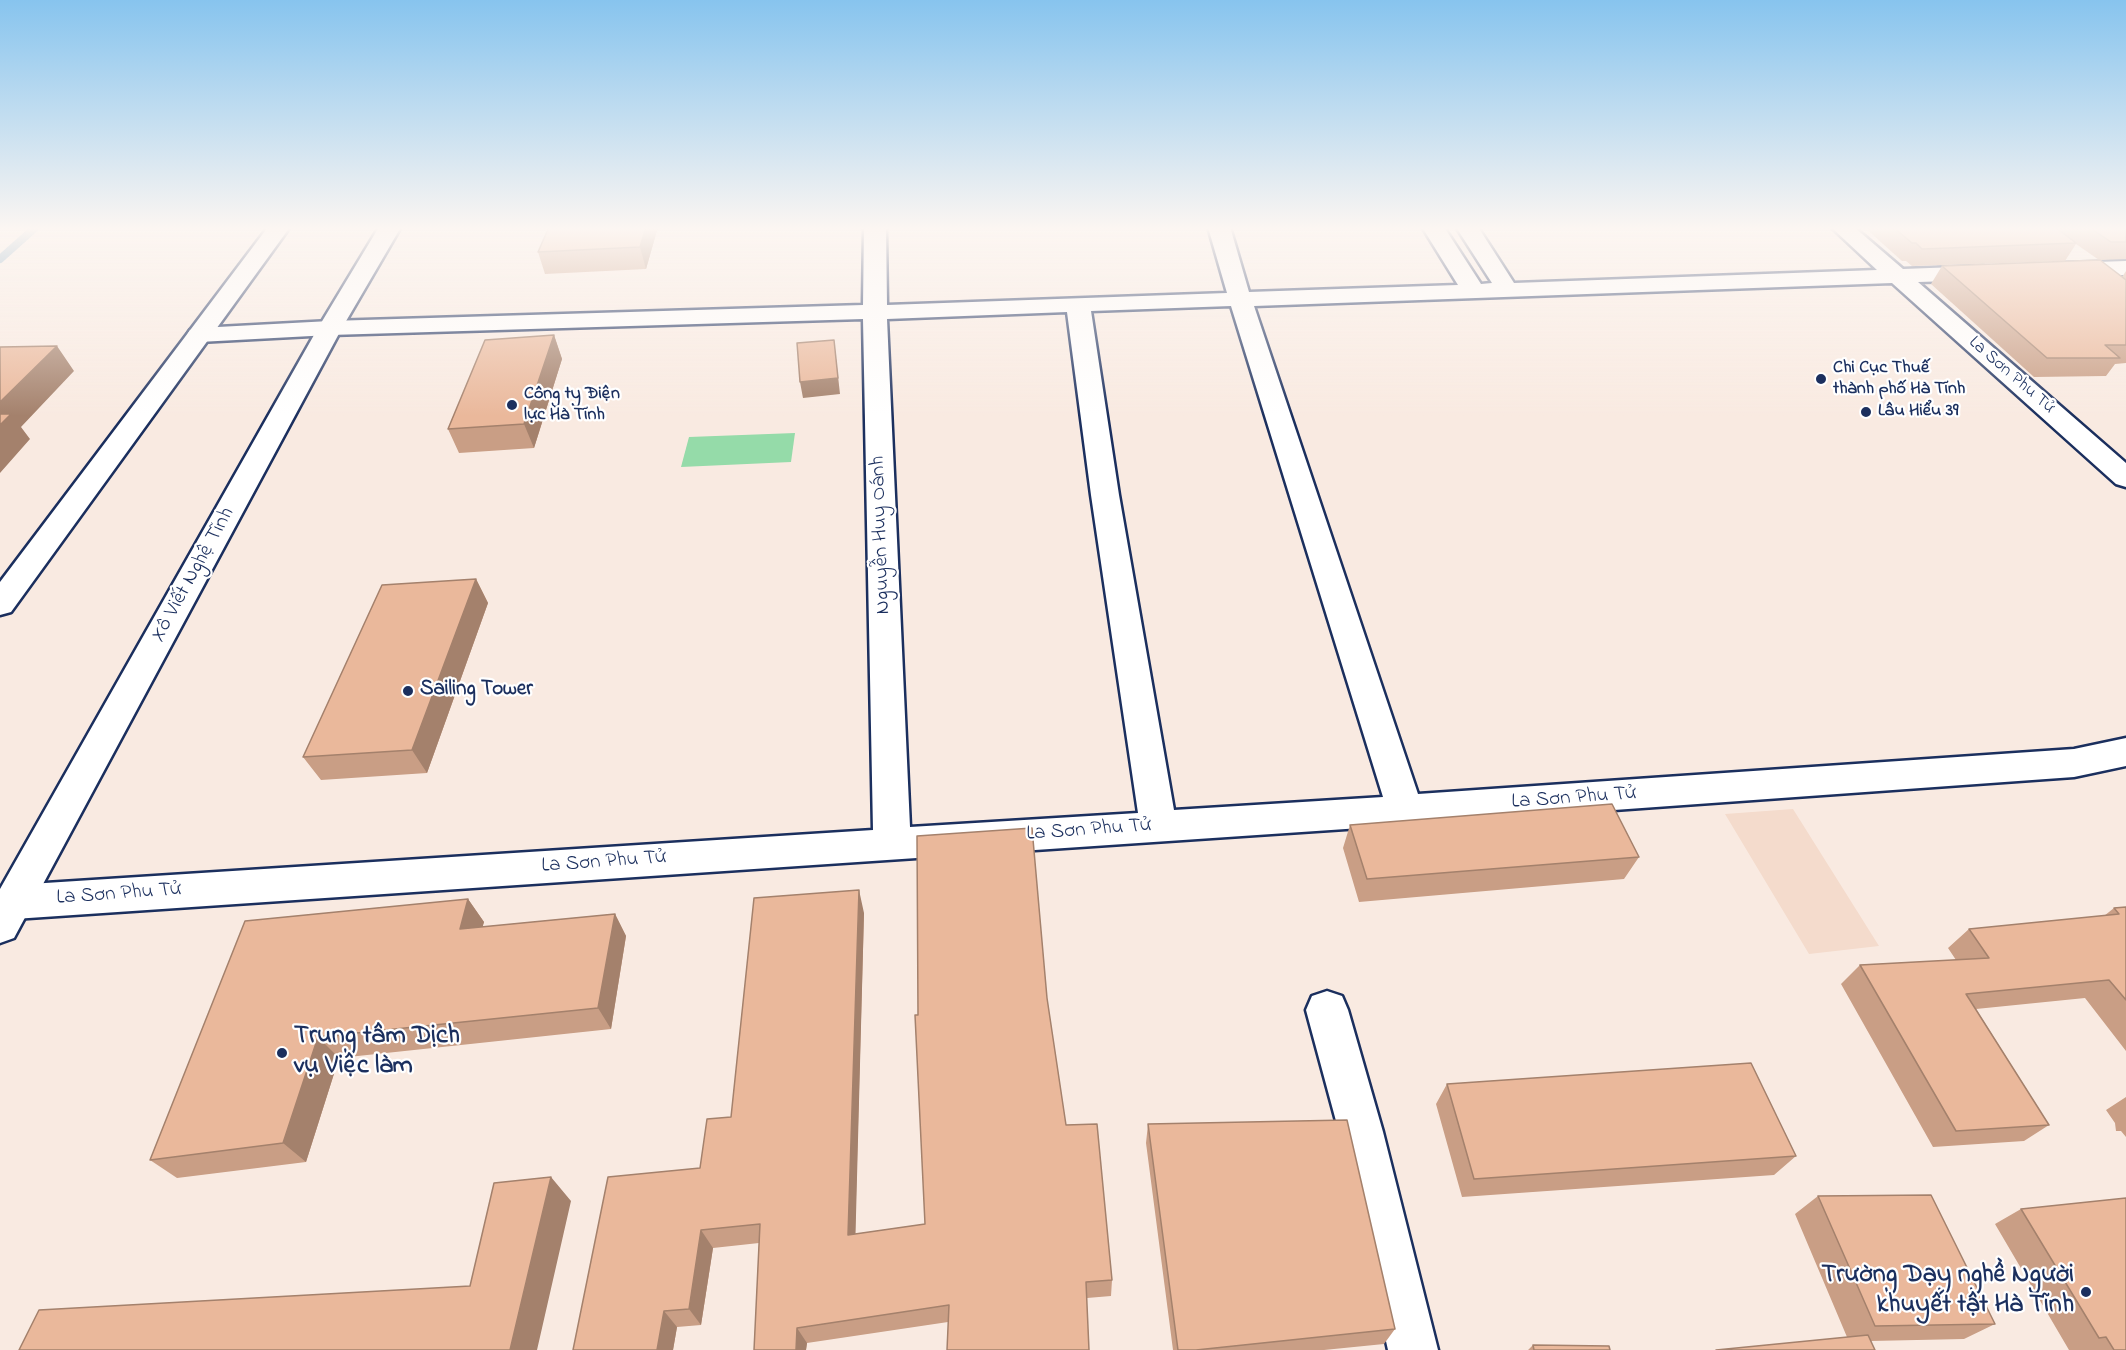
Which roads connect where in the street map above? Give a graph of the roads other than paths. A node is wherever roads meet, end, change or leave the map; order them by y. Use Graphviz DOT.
graph roads {
  1 [pos="232,290"];
  2 [pos="353,290"];
  3 [pos="876,290"];
  4 [pos="1237,290"];
  5 [pos="1490,290"];
  6 [pos="1914,290"];
  7 [pos="1473,291"];
  8 [pos="1240,299"];
  9 [pos="1078,305"];
  10 [pos="876,312"];
  11 [pos="330,328"];
  12 [pos="199,335"];
  13 [pos="2126,478"];
  14 [pos="0,604"];
  15 [pos="2122,758"];
  16 [pos="1405,810"];
  17 [pos="1158,826"];
  18 [pos="892,844"];
  19 [pos="7,914"];
  20 [pos="1327,1010"];
  21 [pos="1413,1350"];
  1 -- 12 [label="street"];
  2 -- 11 [label="street, Xô Viết Nghệ Tĩnh"];
  3 -- 10 [label="street, Nguyễn Huy Oánh"];
  4 -- 8 [label="street"];
  5 -- 7 [label="street"];
  6 -- 13 [label="street, La Sơn Phu Tử"];
  7 -- 8 [label="street"];
  8 -- 9 [label="street"];
  8 -- 16 [label="street"];
  9 -- 10 [label="street"];
  9 -- 17 [label="street"];
  10 -- 11 [label="street"];
  10 -- 18 [label="street, Nguyễn Huy Oánh"];
  11 -- 12 [label="street"];
  11 -- 19 [label="street, Xô Viết Nghệ Tĩnh"];
  12 -- 14 [label="street"];
  15 -- 16 [label="street, La Sơn Phu Tử"];
  16 -- 17 [label="street, La Sơn Phu Tử"];
  17 -- 18 [label="street, La Sơn Phu Tử"];
  18 -- 19 [label="street, La Sơn Phu Tử"];
  20 -- 21 [label="street"];
}
